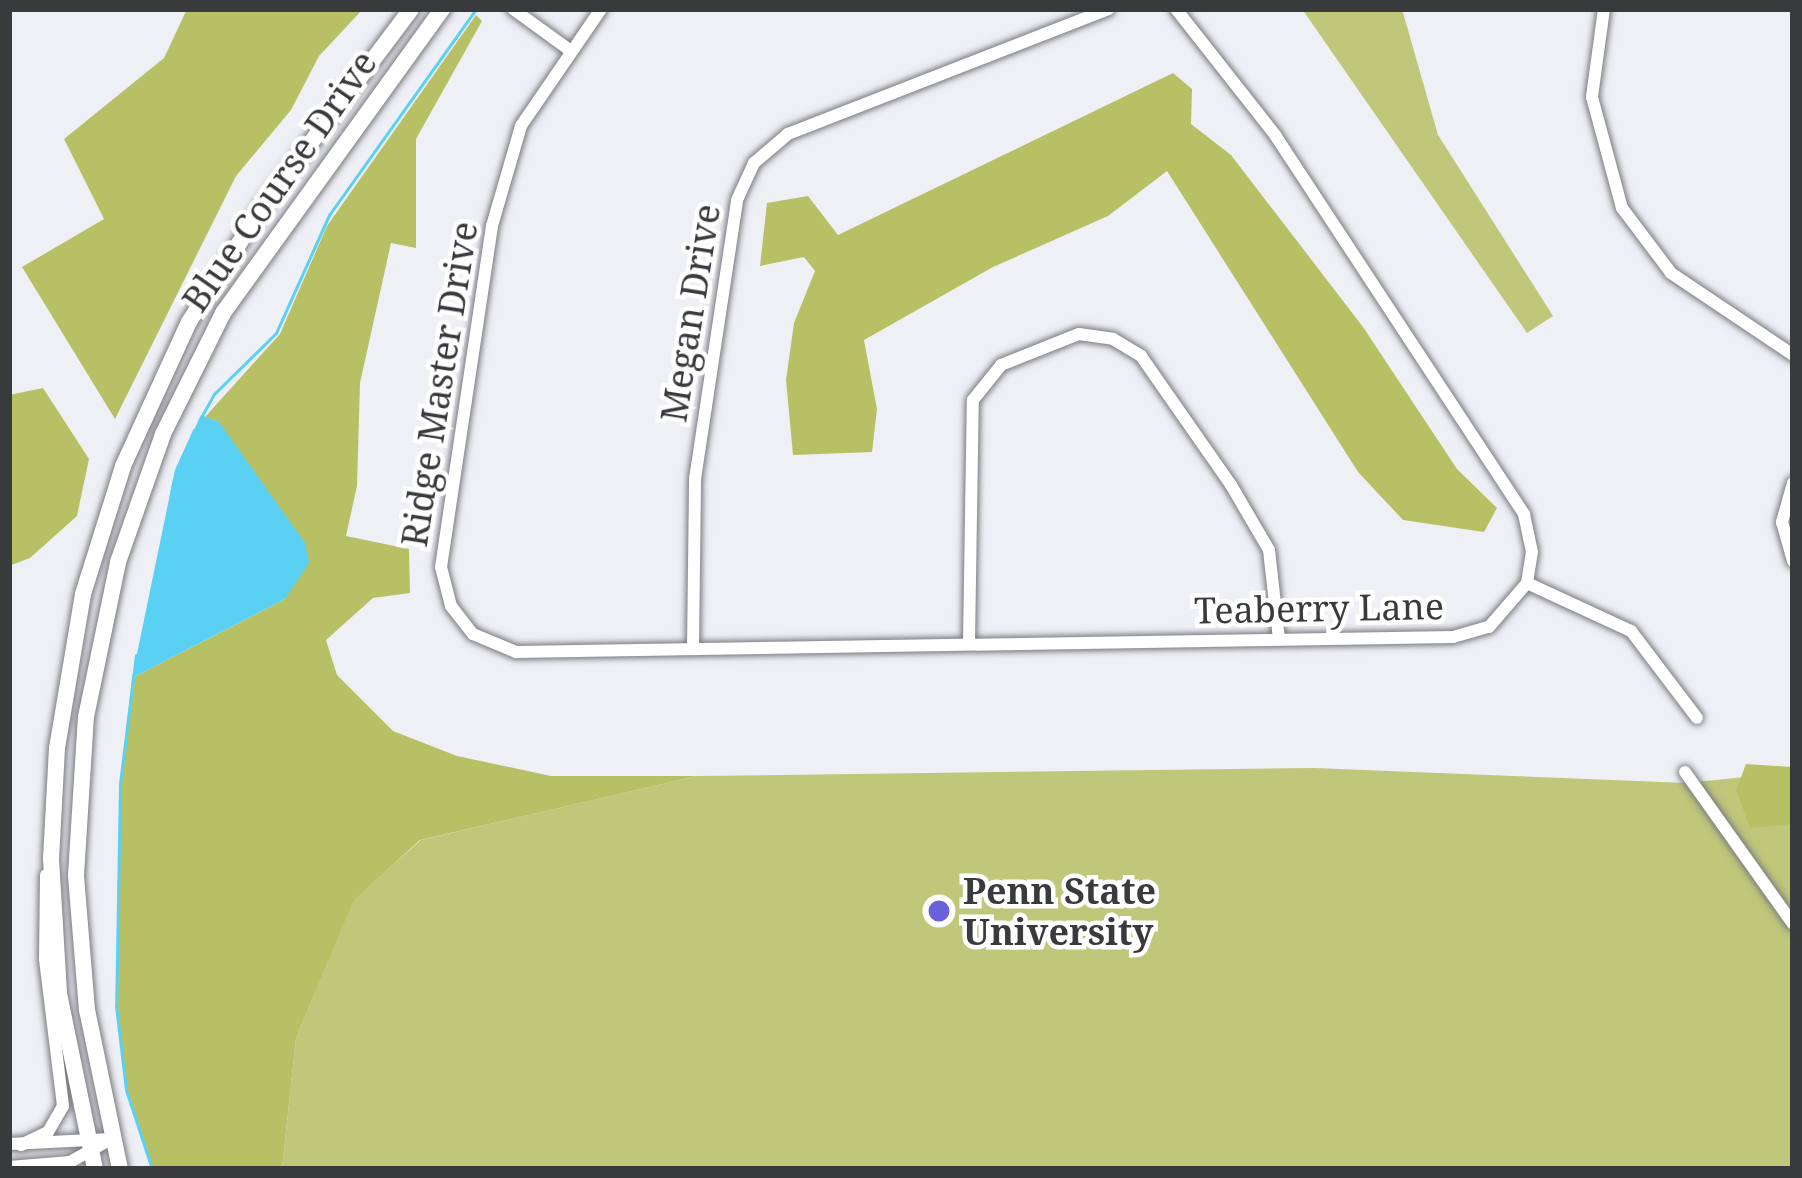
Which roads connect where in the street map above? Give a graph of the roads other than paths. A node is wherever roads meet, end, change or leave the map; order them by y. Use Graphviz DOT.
graph roads {
  1 [pos="411,9"];
  2 [pos="442,9"];
  3 [pos="513,9"];
  4 [pos="602,9"];
  5 [pos="1108,9"];
  6 [pos="1176,9"];
  7 [pos="1604,9"];
  8 [pos="568,49"];
  9 [pos="1793,355"];
  10 [pos="1793,483"];
  11 [pos="1793,561"];
  12 [pos="1527,583"];
  13 [pos="1279,639"];
  14 [pos="969,644"];
  15 [pos="694,648"];
  16 [pos="1697,718"];
  17 [pos="1685,772"];
  18 [pos="52,814"];
  19 [pos="1793,924"];
  20 [pos="86,1136"];
  21 [pos="111,1139"];
  22 [pos="15,1145"];
  23 [pos="93,1163"];
  24 [pos="9,1168"];
  25 [pos="120,1169"];
  1 -- 18 [label="main road, Blue Course Drive"];
  2 -- 21 [label="main road, Blue Course Drive"];
  3 -- 8 [label="street"];
  4 -- 8 [label="street, Ridge Master Drive"];
  5 -- 15 [label="street, Megan Drive"];
  6 -- 12 [label="street"];
  7 -- 9 [label="street"];
  8 -- 15 [label="street, Ridge Master Drive"];
  10 -- 11 [label="street"];
  12 -- 13 [label="street, Teaberry Lane"];
  12 -- 16 [label="street"];
  13 -- 14 [label="street, Teaberry Lane"];
  13 -- 14 [label="street"];
  14 -- 15 [label="street, Teaberry Lane"];
  17 -- 19 [label="street"];
  18 -- 20 [label="main road, Blue Course Drive"];
  18 -- 22 [label="street"];
  20 -- 21 [label="street"];
  20 -- 22 [label="street"];
  20 -- 23 [label="main road, Blue Course Drive"];
  21 -- 23 [label="street"];
  21 -- 25 [label="main road, Blue Course Drive"];
  23 -- 24 [label="street"];
}
